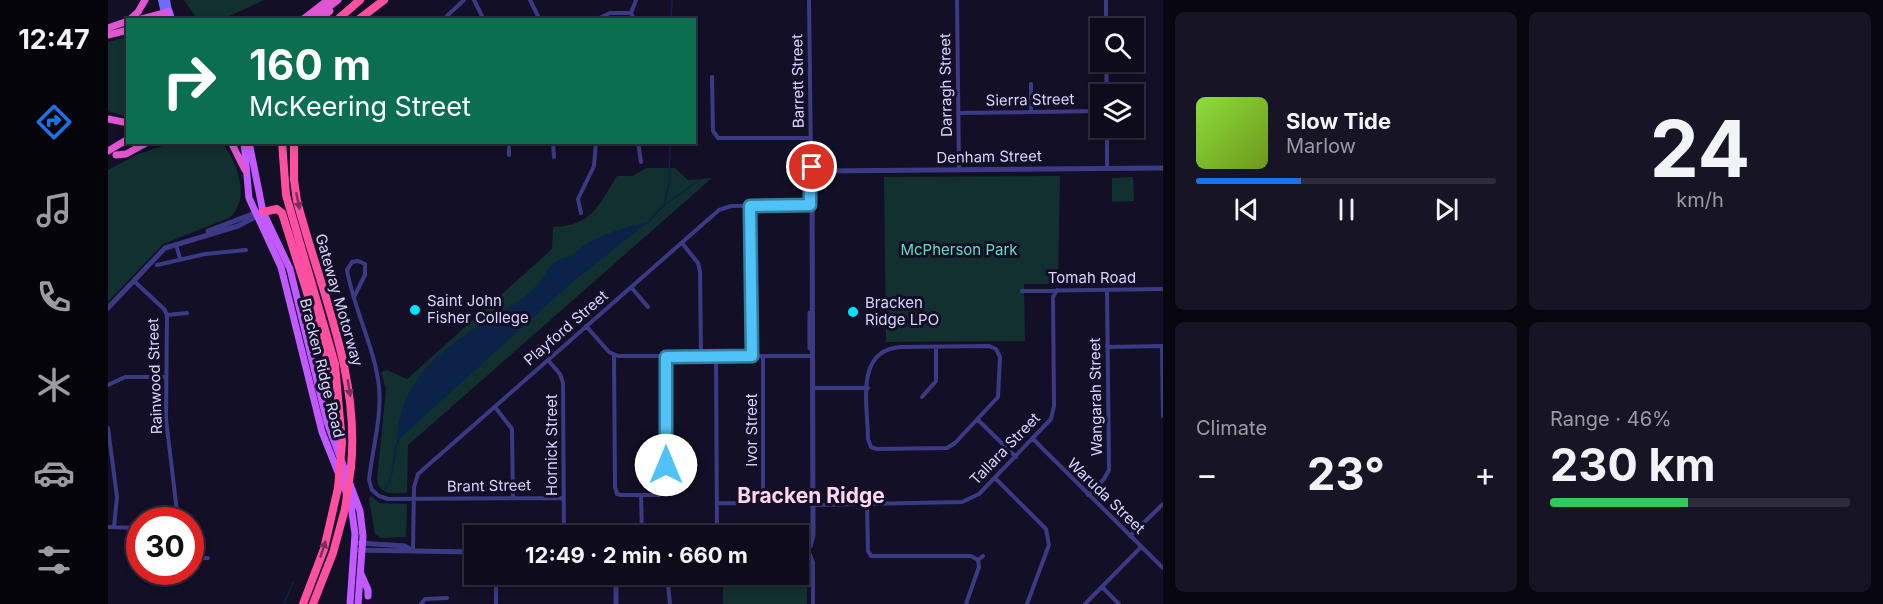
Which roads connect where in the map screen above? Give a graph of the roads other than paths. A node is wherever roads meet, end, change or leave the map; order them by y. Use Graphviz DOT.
graph roads {
  1 [pos="145,0"];
  2 [pos="161,0"];
  3 [pos="167,0"];
  4 [pos="328,0"];
  5 [pos="339,0"];
  6 [pos="360,0"];
  7 [pos="384,0"];
  8 [pos="464,0"];
  9 [pos="474,0"];
  10 [pos="530,0"];
  11 [pos="636,0"];
  12 [pos="808,0"];
  13 [pos="957,0"];
  14 [pos="1106,0"];
  15 [pos="631,13"];
  16 [pos="447,16"];
  17 [pos="166,17"];
  18 [pos="130,18"];
  19 [pos="305,18"];
  20 [pos="315,18"];
  21 [pos="323,18"];
  22 [pos="339,18"];
  23 [pos="361,18"];
  24 [pos="483,18"];
  25 [pos="539,18"];
  26 [pos="599,18"];
  27 [pos="633,18"];
  28 [pos="1106,18"];
  29 [pos="126,21"];
  30 [pos="108,28"];
  31 [pos="126,30"];
  32 [pos="108,35"];
  33 [pos="712,77"];
  34 [pos="1030,84"];
  35 [pos="1031,111"];
  36 [pos="1090,111"];
  37 [pos="958,113"];
  38 [pos="108,118"];
  39 [pos="126,122"];
  40 [pos="811,138"];
  41 [pos="1107,138"];
  42 [pos="126,140"];
  43 [pos="134,144"];
  44 [pos="144,144"];
  45 [pos="232,144"];
  46 [pos="248,144"];
  47 [pos="248,144"];
  48 [pos="282,144"];
  49 [pos="294,144"];
  50 [pos="509,144"];
  51 [pos="553,144"];
  52 [pos="596,144"];
  53 [pos="638,144"];
  54 [pos="108,151"];
  55 [pos="509,155"];
  56 [pos="116,156"];
  57 [pos="554,157"];
  58 [pos="108,160"];
  59 [pos="641,162"];
  60 [pos="1107,168"];
  61 [pos="1163,168"];
  62 [pos="245,170"];
  63 [pos="959,170"];
  64 [pos="815,173"];
  65 [pos="810,205"];
  66 [pos="750,206"];
  67 [pos="581,213"];
  68 [pos="258,214"];
  69 [pos="175,243"];
  70 [pos="682,243"];
  71 [pos="246,250"];
  72 [pos="180,258"];
  73 [pos="157,265"];
  74 [pos="133,280"];
  75 [pos="631,287"];
  76 [pos="1057,290"];
  77 [pos="1107,290"];
  78 [pos="1163,290"];
  79 [pos="1022,291"];
  80 [pos="354,297"];
  81 [pos="648,307"];
  82 [pos="108,308"];
  83 [pos="187,313"];
  84 [pos="167,315"];
  85 [pos="586,326"];
  86 [pos="1163,346"];
  87 [pos="936,347"];
  88 [pos="1107,347"];
  89 [pos="614,355"];
  90 [pos="701,356"];
  91 [pos="716,356"];
  92 [pos="752,356"];
  93 [pos="763,356"];
  94 [pos="811,356"];
  95 [pos="666,357"];
  96 [pos="548,360"];
  97 [pos="166,377"];
  98 [pos="337,378"];
  99 [pos="108,385"];
  100 [pos="812,388"];
  101 [pos="868,388"];
  102 [pos="922,397"];
  103 [pos="495,406"];
  104 [pos="1163,416"];
  105 [pos="978,420"];
  106 [pos="108,428"];
  107 [pos="1033,440"];
  108 [pos="1016,457"];
  109 [pos="995,478"];
  110 [pos="641,495"];
  111 [pos="1088,495"];
  112 [pos="513,498"];
  113 [pos="564,498"];
  114 [pos="414,499"];
  115 [pos="717,503"];
  116 [pos="867,503"];
  117 [pos="1163,504"];
  118 [pos="812,505"];
  119 [pos="176,507"];
  120 [pos="564,525"];
  121 [pos="642,525"];
  122 [pos="717,525"];
  123 [pos="108,527"];
  124 [pos="114,527"];
  125 [pos="126,527"];
  126 [pos="1130,536"];
  127 [pos="809,544"];
  128 [pos="359,546"];
  129 [pos="1141,547"];
  130 [pos="413,551"];
  131 [pos="464,552"];
  132 [pos="809,552"];
  133 [pos="983,556"];
  134 [pos="204,558"];
  135 [pos="208,558"];
  136 [pos="978,560"];
  137 [pos="1163,568"];
  138 [pos="361,574"];
  139 [pos="496,585"];
  140 [pos="616,585"];
  141 [pos="668,585"];
  142 [pos="1102,587"];
  143 [pos="447,598"];
  144 [pos="368,599"];
  145 [pos="303,604"];
  146 [pos="313,604"];
  147 [pos="350,604"];
  148 [pos="358,604"];
  149 [pos="421,604"];
  150 [pos="495,604"];
  151 [pos="616,604"];
  152 [pos="670,604"];
  153 [pos="813,604"];
  154 [pos="966,604"];
  155 [pos="1027,604"];
  156 [pos="1085,604"];
  157 [pos="1119,604"];
  1 -- 18 [label="highway"];
  2 -- 17 [label="main road"];
  3 -- 17 [label="main road"];
  4 -- 19 [label="highway"];
  5 -- 20 [label="highway"];
  5 -- 21 [label="highway"];
  6 -- 22 [label="highway"];
  7 -- 23 [label="highway"];
  8 -- 16 [label="street"];
  9 -- 24 [label="street"];
  10 -- 25 [label="street"];
  11 -- 15 [label="street"];
  12 -- 40 [label="street, Barrett Street"];
  13 -- 37 [label="street, Darragh Street"];
  14 -- 28 [label="street"];
  15 -- 26 [label="street"];
  15 -- 27 [label="street"];
  29 -- 30 [label="highway"];
  31 -- 32 [label="highway"];
  33 -- 40 [label="street"];
  34 -- 35 [label="street"];
  35 -- 36 [label="street, Sierra Street"];
  35 -- 37 [label="street, Sierra Street"];
  37 -- 63 [label="street, Darragh Street"];
  38 -- 39 [label="highway"];
  40 -- 64 [label="street, Barrett Street"];
  41 -- 60 [label="street"];
  42 -- 54 [label="highway"];
  43 -- 56 [label="highway"];
  44 -- 56 [label="highway"];
  45 -- 62 [label="highway"];
  46 -- 62 [label="main road, Bracken Ridge Road"];
  47 -- 68 [label="main road, Bracken Ridge Road"];
  48 -- 98 [label="highway, Gateway Motorway"];
  49 -- 146 [label="highway, Gateway Motorway, one-way, bridge"];
  50 -- 55 [label="street"];
  51 -- 57 [label="street"];
  52 -- 67 [label="street"];
  53 -- 59 [label="street"];
  56 -- 58 [label="highway"];
  60 -- 61 [label="street, Denham Street"];
  60 -- 63 [label="street, Denham Street"];
  62 -- 68 [label="main road, Bracken Ridge Road"];
  63 -- 64 [label="street, Denham Street"];
  64 -- 65 [label="street, Barrett Street"];
  65 -- 66 [label="street, Playford Street"];
  65 -- 94 [label="street, Barrett Street"];
  66 -- 70 [label="street, Playford Street"];
  66 -- 92 [label="street"];
  68 -- 69 [label="street"];
  68 -- 98 [label="highway"];
  68 -- 128 [label="main road, Bracken Ridge Road"];
  69 -- 72 [label="street"];
  69 -- 74 [label="street"];
  70 -- 75 [label="street, Playford Street"];
  70 -- 90 [label="street"];
  71 -- 72 [label="street"];
  72 -- 73 [label="street"];
  74 -- 82 [label="street"];
  74 -- 84 [label="street, Rainwood Street"];
  75 -- 81 [label="street"];
  75 -- 85 [label="street, Playford Street"];
  76 -- 77 [label="street, Tomah Road"];
  76 -- 79 [label="street, Tomah Road"];
  76 -- 107 [label="street, Tallara Street"];
  77 -- 78 [label="street, Tomah Road"];
  77 -- 88 [label="street, Wangarah Street"];
  80 -- 80 [label="street"];
  80 -- 114 [label="street, Brant Street"];
  83 -- 84 [label="street"];
  84 -- 97 [label="street, Rainwood Street"];
  85 -- 89 [label="street"];
  85 -- 96 [label="street, Playford Street"];
  86 -- 88 [label="street"];
  86 -- 104 [label="street"];
  87 -- 101 [label="street"];
  87 -- 102 [label="street"];
  87 -- 105 [label="street"];
  88 -- 111 [label="street, Wangarah Street"];
  89 -- 95 [label="street"];
  89 -- 110 [label="street"];
  90 -- 91 [label="street"];
  90 -- 95 [label="street"];
  91 -- 92 [label="street"];
  91 -- 115 [label="street"];
  92 -- 93 [label="street"];
  93 -- 94 [label="street"];
  93 -- 115 [label="street, Ivor Street"];
  94 -- 100 [label="street, Barrett Street"];
  95 -- 110 [label="street"];
  96 -- 103 [label="street, Playford Street"];
  96 -- 113 [label="street, Hornick Street"];
  97 -- 99 [label="street"];
  97 -- 119 [label="street, Rainwood Street"];
  145 -- 98 [label="highway, Gateway Motorway, one-way, bridge"];
  100 -- 101 [label="street"];
  100 -- 118 [label="street, Barrett Street"];
  101 -- 105 [label="street"];
  103 -- 112 [label="street"];
  103 -- 114 [label="street, Playford Street"];
  105 -- 108 [label="street"];
  106 -- 124 [label="street"];
  107 -- 108 [label="street, Tallara Street"];
  107 -- 111 [label="street, Waruda Street"];
  108 -- 109 [label="street, Tallara Street"];
  109 -- 116 [label="street, Tallara Street"];
  109 -- 155 [label="street"];
  110 -- 121 [label="street"];
  111 -- 126 [label="street, Waruda Street"];
  112 -- 113 [label="street, Brant Street"];
  112 -- 114 [label="street, Brant Street"];
  113 -- 120 [label="street, Hornick Street"];
  114 -- 130 [label="street, Playford Street"];
  115 -- 122 [label="street"];
  116 -- 118 [label="street, Tallara Street"];
  116 -- 136 [label="street"];
  117 -- 126 [label="street"];
  118 -- 127 [label="street, Barrett Street"];
  123 -- 124 [label="street"];
  124 -- 125 [label="street"];
  126 -- 129 [label="street, Waruda Street"];
  128 -- 130 [label="street"];
  128 -- 138 [label="main road, Bracken Ridge Road"];
  128 -- 147 [label="main road, Bracken Ridge Road"];
  129 -- 137 [label="street, Waruda Street"];
  129 -- 142 [label="street"];
  130 -- 131 [label="street"];
  132 -- 153 [label="street, Barrett Street"];
  133 -- 136 [label="street"];
  134 -- 135 [label="street"];
  136 -- 154 [label="street"];
  138 -- 144 [label="main road"];
  138 -- 148 [label="main road, Bracken Ridge Road"];
  139 -- 150 [label="street"];
  140 -- 151 [label="street"];
  141 -- 152 [label="street"];
  142 -- 156 [label="street"];
  142 -- 157 [label="street"];
  143 -- 149 [label="street"];
}
